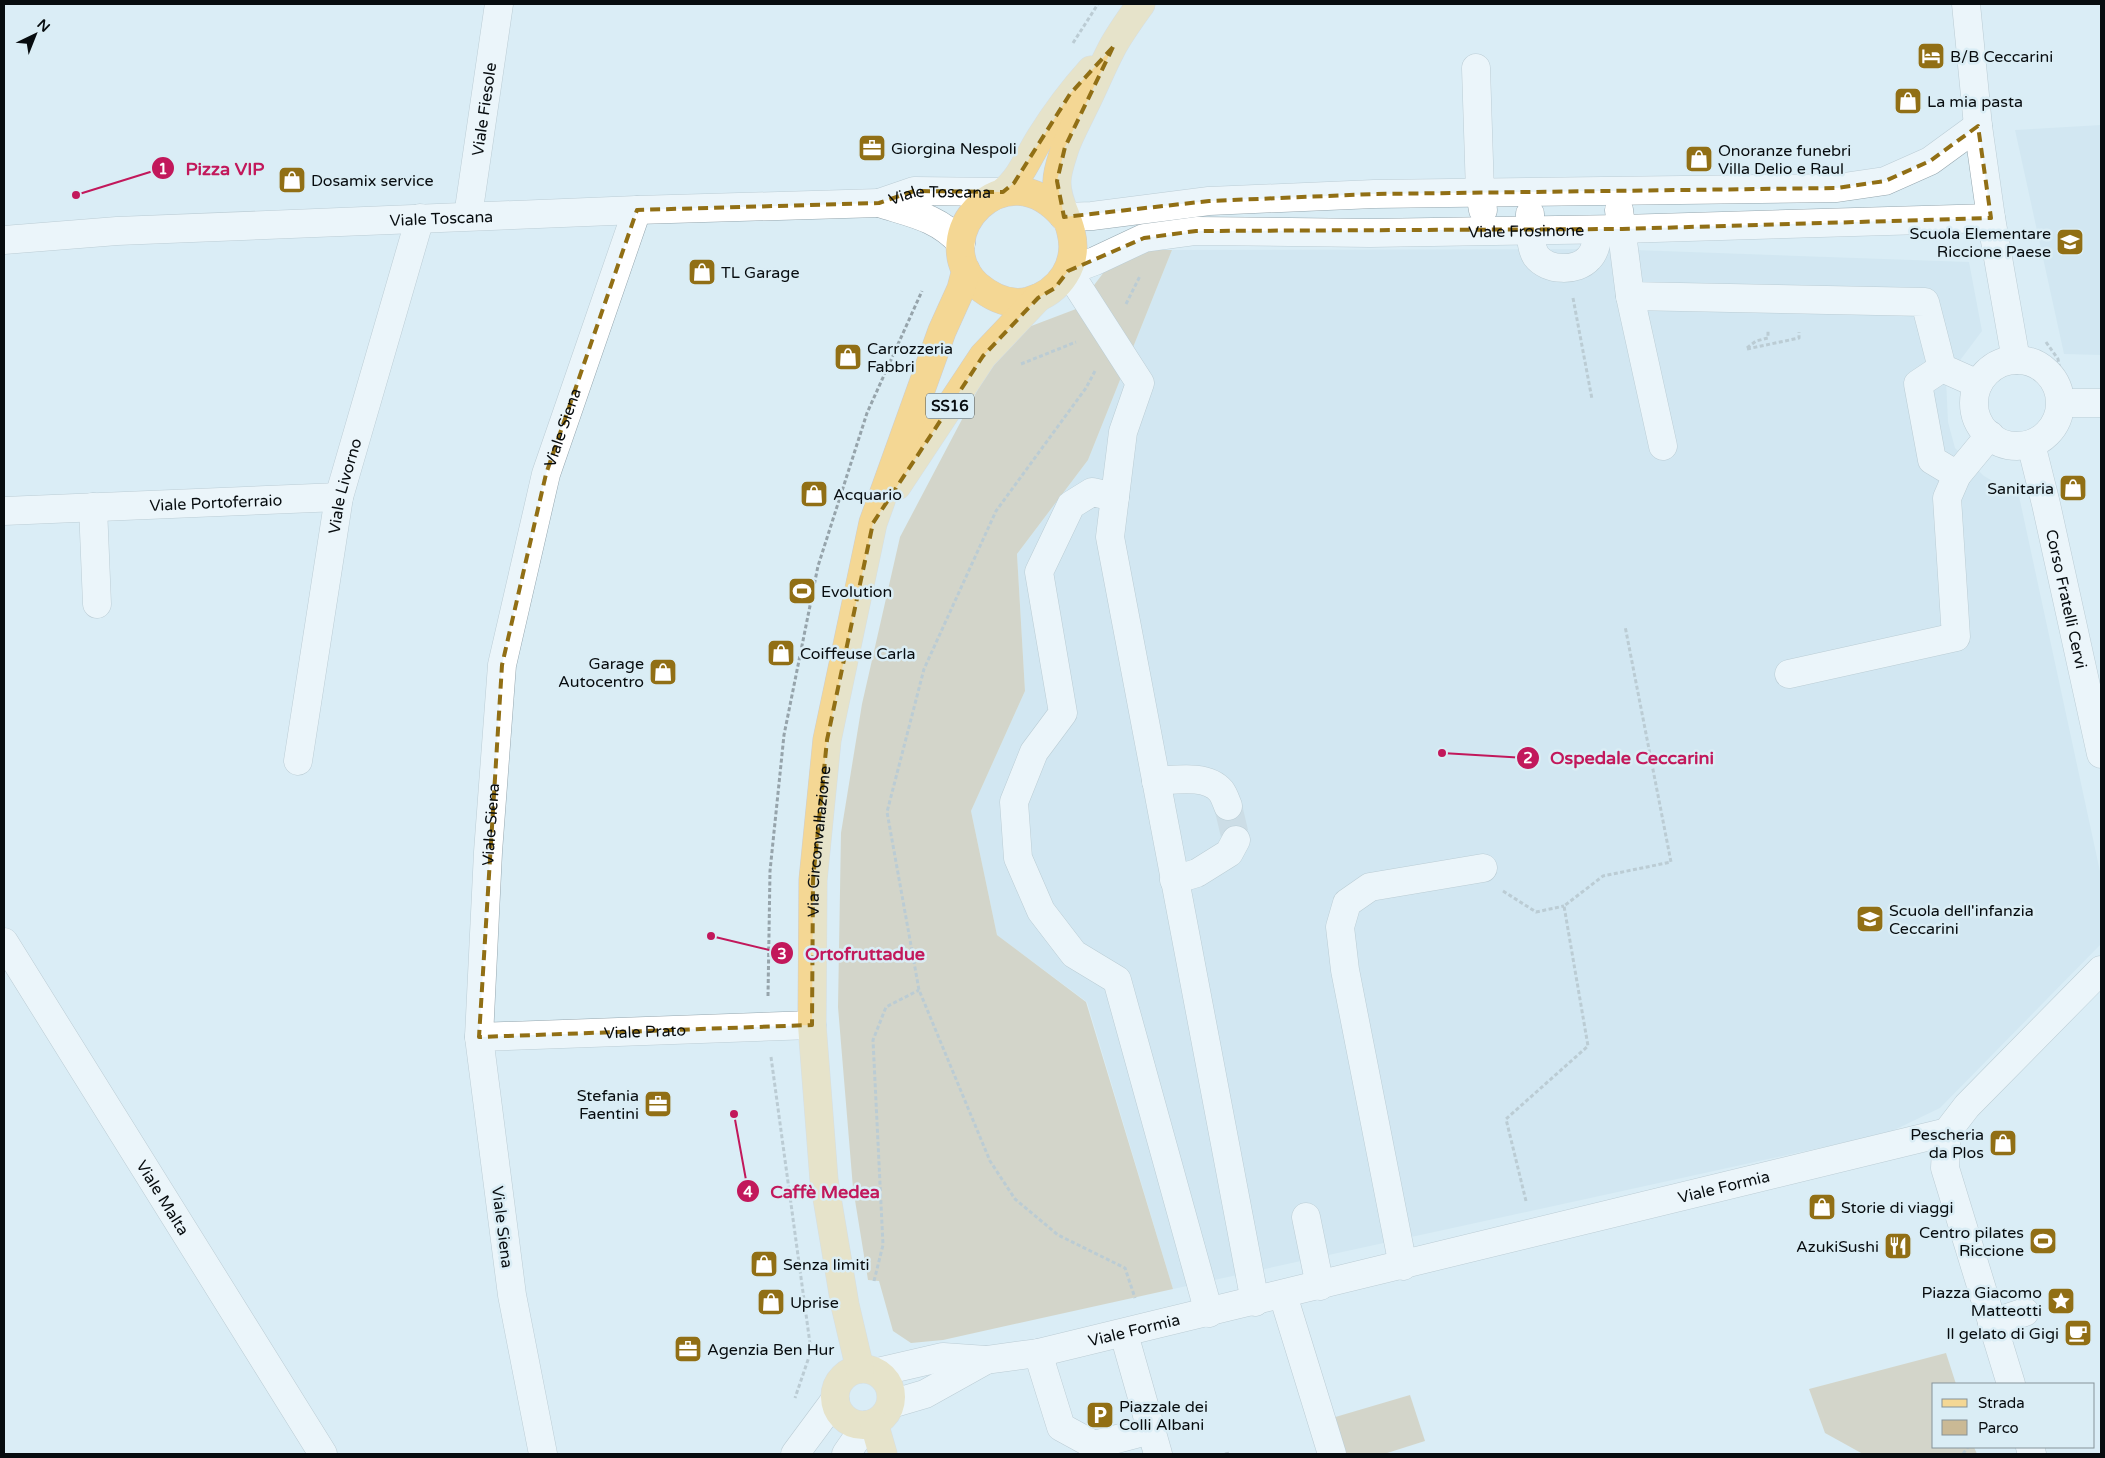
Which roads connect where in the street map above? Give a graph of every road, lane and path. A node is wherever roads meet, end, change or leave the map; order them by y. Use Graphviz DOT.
graph roads {
  1 [pos="499,4"];
  2 [pos="1141,4"];
  3 [pos="1966,4"];
  4 [pos="1113,47"];
  5 [pos="1476,68"];
  6 [pos="1978,126"];
  7 [pos="1617,191"];
  8 [pos="1003,192"];
  9 [pos="1531,192"];
  10 [pos="1480,193"];
  11 [pos="1374,194"];
  12 [pos="879,203"];
  13 [pos="637,210"];
  14 [pos="468,216"];
  15 [pos="1064,217"];
  16 [pos="420,218"];
  17 [pos="1991,218"];
  18 [pos="1610,229"];
  19 [pos="1530,230"];
  20 [pos="1487,231"];
  21 [pos="1370,233"];
  22 [pos="4,240"];
  23 [pos="961,243"];
  24 [pos="1568,268"];
  25 [pos="966,270"];
  26 [pos="1068,271"];
  27 [pos="1142,272"];
  28 [pos="1630,296"];
  29 [pos="1038,298"];
  30 [pos="1110,335"];
  31 [pos="1768,338"];
  32 [pos="1799,338"];
  33 [pos="2046,341"];
  34 [pos="2016,360"];
  35 [pos="1942,368"];
  36 [pos="1978,384"];
  37 [pos="2061,390"];
  38 [pos="1592,399"];
  39 [pos="2101,403"];
  40 [pos="1990,436"];
  41 [pos="2031,444"];
  42 [pos="1662,446"];
  43 [pos="1957,475"];
  44 [pos="339,498"];
  45 [pos="1115,498"];
  46 [pos="93,507"];
  47 [pos="4,511"];
  48 [pos="873,522"];
  49 [pos="97,604"];
  50 [pos="1625,626"];
  51 [pos="1789,674"];
  52 [pos="2101,754"];
  53 [pos="298,761"];
  54 [pos="1156,781"];
  55 [pos="1228,806"];
  56 [pos="1236,840"];
  57 [pos="1483,868"];
  58 [pos="1174,880"];
  59 [pos="1507,894"];
  60 [pos="1564,906"];
  61 [pos="4,942"];
  62 [pos="2101,970"];
  63 [pos="919,990"];
  64 [pos="812,1025"];
  65 [pos="479,1037"];
  66 [pos="1947,1132"];
  67 [pos="1306,1216"];
  68 [pos="1534,1234"];
  69 [pos="1403,1266"];
  70 [pos="1320,1286"];
  71 [pos="1283,1295"];
  72 [pos="1255,1302"];
  73 [pos="845,1305"];
  74 [pos="2024,1312"];
  75 [pos="1209,1313"];
  76 [pos="1992,1323"];
  77 [pos="1134,1331"];
  78 [pos="1038,1354"];
  79 [pos="986,1360"];
  80 [pos="869,1371"];
  81 [pos="2011,1383"];
  82 [pos="835,1400"];
  83 [pos="877,1417"];
  84 [pos="1154,1442"];
  85 [pos="323,1454"];
  86 [pos="542,1454"];
  87 [pos="795,1454"];
  88 [pos="846,1454"];
  89 [pos="883,1454"];
  90 [pos="1225,1454"];
  91 [pos="1231,1454"];
  92 [pos="1332,1454"];
  1 -- 14 [label="street, Viale Fiesole"];
  2 -- 4 [label="main road, Via Circonvallazione / SS16"];
  3 -- 6 [label="street"];
  4 -- 8 [label="main road, Via Circonvallazione / SS16"];
  4 -- 15 [label="main road, Via Circonvallazione / SS16"];
  5 -- 10 [label="street"];
  6 -- 7 [label="street"];
  6 -- 17 [label="street"];
  7 -- 9 [label="street"];
  7 -- 18 [label="street"];
  8 -- 12 [label="street, Viale Toscana"];
  8 -- 15 [label="main road, Via Circonvallazione / SS16"];
  8 -- 23 [label="main road, Via Circonvallazione / SS16"];
  9 -- 10 [label="street"];
  9 -- 19 [label="street"];
  10 -- 11 [label="street"];
  10 -- 20 [label="street"];
  11 -- 15 [label="street"];
  11 -- 21 [label="street"];
  12 -- 13 [label="street, Viale Toscana"];
  12 -- 23 [label="street, Viale Toscana"];
  13 -- 14 [label="street, Viale Toscana"];
  13 -- 65 [label="street, Viale Siena"];
  14 -- 16 [label="street, Viale Toscana"];
  15 -- 26 [label="main road, Via Circonvallazione / SS16"];
  16 -- 22 [label="street, Viale Toscana"];
  16 -- 44 [label="street, Viale Livorno"];
  17 -- 18 [label="street, Viale Frosinone"];
  17 -- 34 [label="street"];
  18 -- 19 [label="street, Viale Frosinone"];
  18 -- 24 [label="street"];
  18 -- 28 [label="street"];
  19 -- 20 [label="street, Viale Frosinone"];
  19 -- 24 [label="street"];
  20 -- 21 [label="street, Viale Frosinone"];
  21 -- 26 [label="street, Viale Frosinone"];
  23 -- 25 [label="main road, Via Circonvallazione / SS16"];
  24 -- 38 [label="path"];
  25 -- 29 [label="main road, Via Circonvallazione / SS16"];
  25 -- 48 [label="main road, Via Circonvallazione / SS16"];
  26 -- 29 [label="main road, Via Circonvallazione / SS16"];
  26 -- 30 [label="street"];
  27 -- 30 [label="path"];
  28 -- 35 [label="street"];
  28 -- 42 [label="street"];
  29 -- 48 [label="main road, Via Circonvallazione / SS16"];
  30 -- 45 [label="street"];
  30 -- 63 [label="path"];
  31 -- 32 [label="path"];
  33 -- 37 [label="path"];
  34 -- 36 [label="street"];
  34 -- 37 [label="street"];
  35 -- 36 [label="street"];
  35 -- 43 [label="street"];
  36 -- 40 [label="street"];
  37 -- 39 [label="street"];
  37 -- 41 [label="street"];
  40 -- 41 [label="street"];
  40 -- 43 [label="street"];
  41 -- 52 [label="street, Corso Fratelli Cervi"];
  43 -- 51 [label="street"];
  44 -- 46 [label="street, Viale Portoferraio"];
  44 -- 53 [label="street, Viale Livorno"];
  45 -- 54 [label="street"];
  45 -- 75 [label="street"];
  46 -- 47 [label="street, Viale Portoferraio"];
  46 -- 49 [label="street"];
  48 -- 64 [label="main road, Via Circonvallazione / SS16"];
  50 -- 60 [label="path"];
  54 -- 55 [label="street"];
  54 -- 58 [label="street"];
  56 -- 58 [label="street"];
  57 -- 69 [label="street"];
  58 -- 72 [label="street"];
  59 -- 60 [label="path"];
  60 -- 68 [label="path"];
  61 -- 85 [label="street, Viale Malta"];
  62 -- 66 [label="street"];
  63 -- 73 [label="path"];
  63 -- 77 [label="path"];
  64 -- 65 [label="street, Viale Prato"];
  64 -- 73 [label="main road, Via Circonvallazione / SS16"];
  65 -- 86 [label="street, Viale Siena"];
  66 -- 68 [label="street, Viale Formia"];
  66 -- 76 [label="street"];
  67 -- 70 [label="street"];
  68 -- 69 [label="street, Viale Formia"];
  69 -- 70 [label="street, Viale Formia"];
  70 -- 71 [label="street, Viale Formia"];
  71 -- 72 [label="street, Viale Formia"];
  71 -- 92 [label="street"];
  72 -- 75 [label="street, Viale Formia"];
  73 -- 80 [label="main road, Via Circonvallazione / SS16"];
  74 -- 76 [label="street"];
  75 -- 77 [label="street, Viale Formia"];
  76 -- 81 [label="street"];
  77 -- 78 [label="street, Viale Formia"];
  77 -- 84 [label="street"];
  78 -- 79 [label="street, Viale Formia"];
  78 -- 84 [label="street"];
  79 -- 80 [label="street, Viale Formia"];
  79 -- 83 [label="street, Viale Formia"];
  80 -- 82 [label="main road"];
  80 -- 83 [label="main road, Via Circonvallazione / SS16"];
  82 -- 83 [label="main road"];
  82 -- 87 [label="street"];
  83 -- 88 [label="street"];
  83 -- 89 [label="main road, Via Circonvallazione / SS16"];
  90 -- 91 [label="path"];
}
